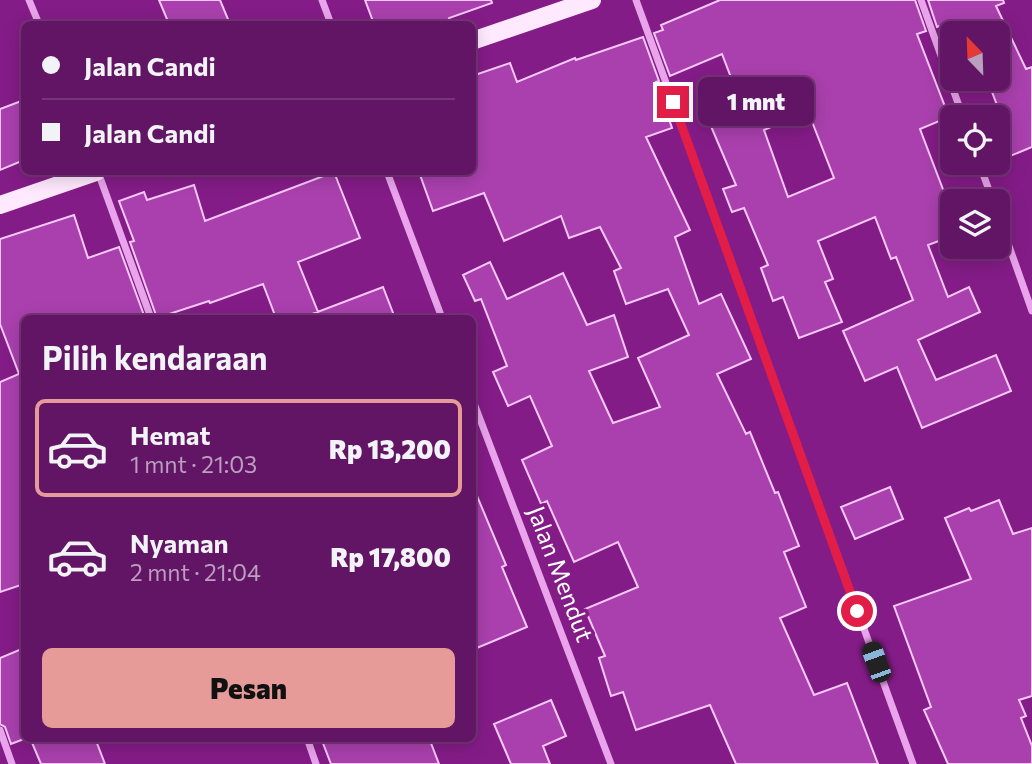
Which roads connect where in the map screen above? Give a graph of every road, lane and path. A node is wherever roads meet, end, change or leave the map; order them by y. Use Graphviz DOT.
graph roads {
  1 [pos="29,0"];
  2 [pos="322,0"];
  3 [pos="592,0"];
  4 [pos="636,0"];
  5 [pos="921,0"];
  6 [pos="38,21"];
  7 [pos="330,21"];
  8 [pos="476,40"];
  9 [pos="959,105"];
  10 [pos="88,175"];
  11 [pos="98,175"];
  12 [pos="388,175"];
  13 [pos="0,205"];
  14 [pos="1010,249"];
  15 [pos="1032,311"];
  16 [pos="150,315"];
  17 [pos="441,315"];
  18 [pos="476,409"];
  19 [pos="0,730"];
  20 [pos="308,742"];
  21 [pos="12,764"];
  22 [pos="316,764"];
  23 [pos="611,764"];
  24 [pos="913,764"];
  1 -- 6 [label="street"];
  2 -- 7 [label="street"];
  3 -- 8 [label="main road"];
  4 -- 24 [label="street"];
  5 -- 9 [label="street"];
  10 -- 13 [label="main road"];
  11 -- 16 [label="street"];
  12 -- 17 [label="street"];
  14 -- 15 [label="street"];
  18 -- 23 [label="street, Jalan Mendut"];
  19 -- 21 [label="street"];
  20 -- 22 [label="street"];
}
